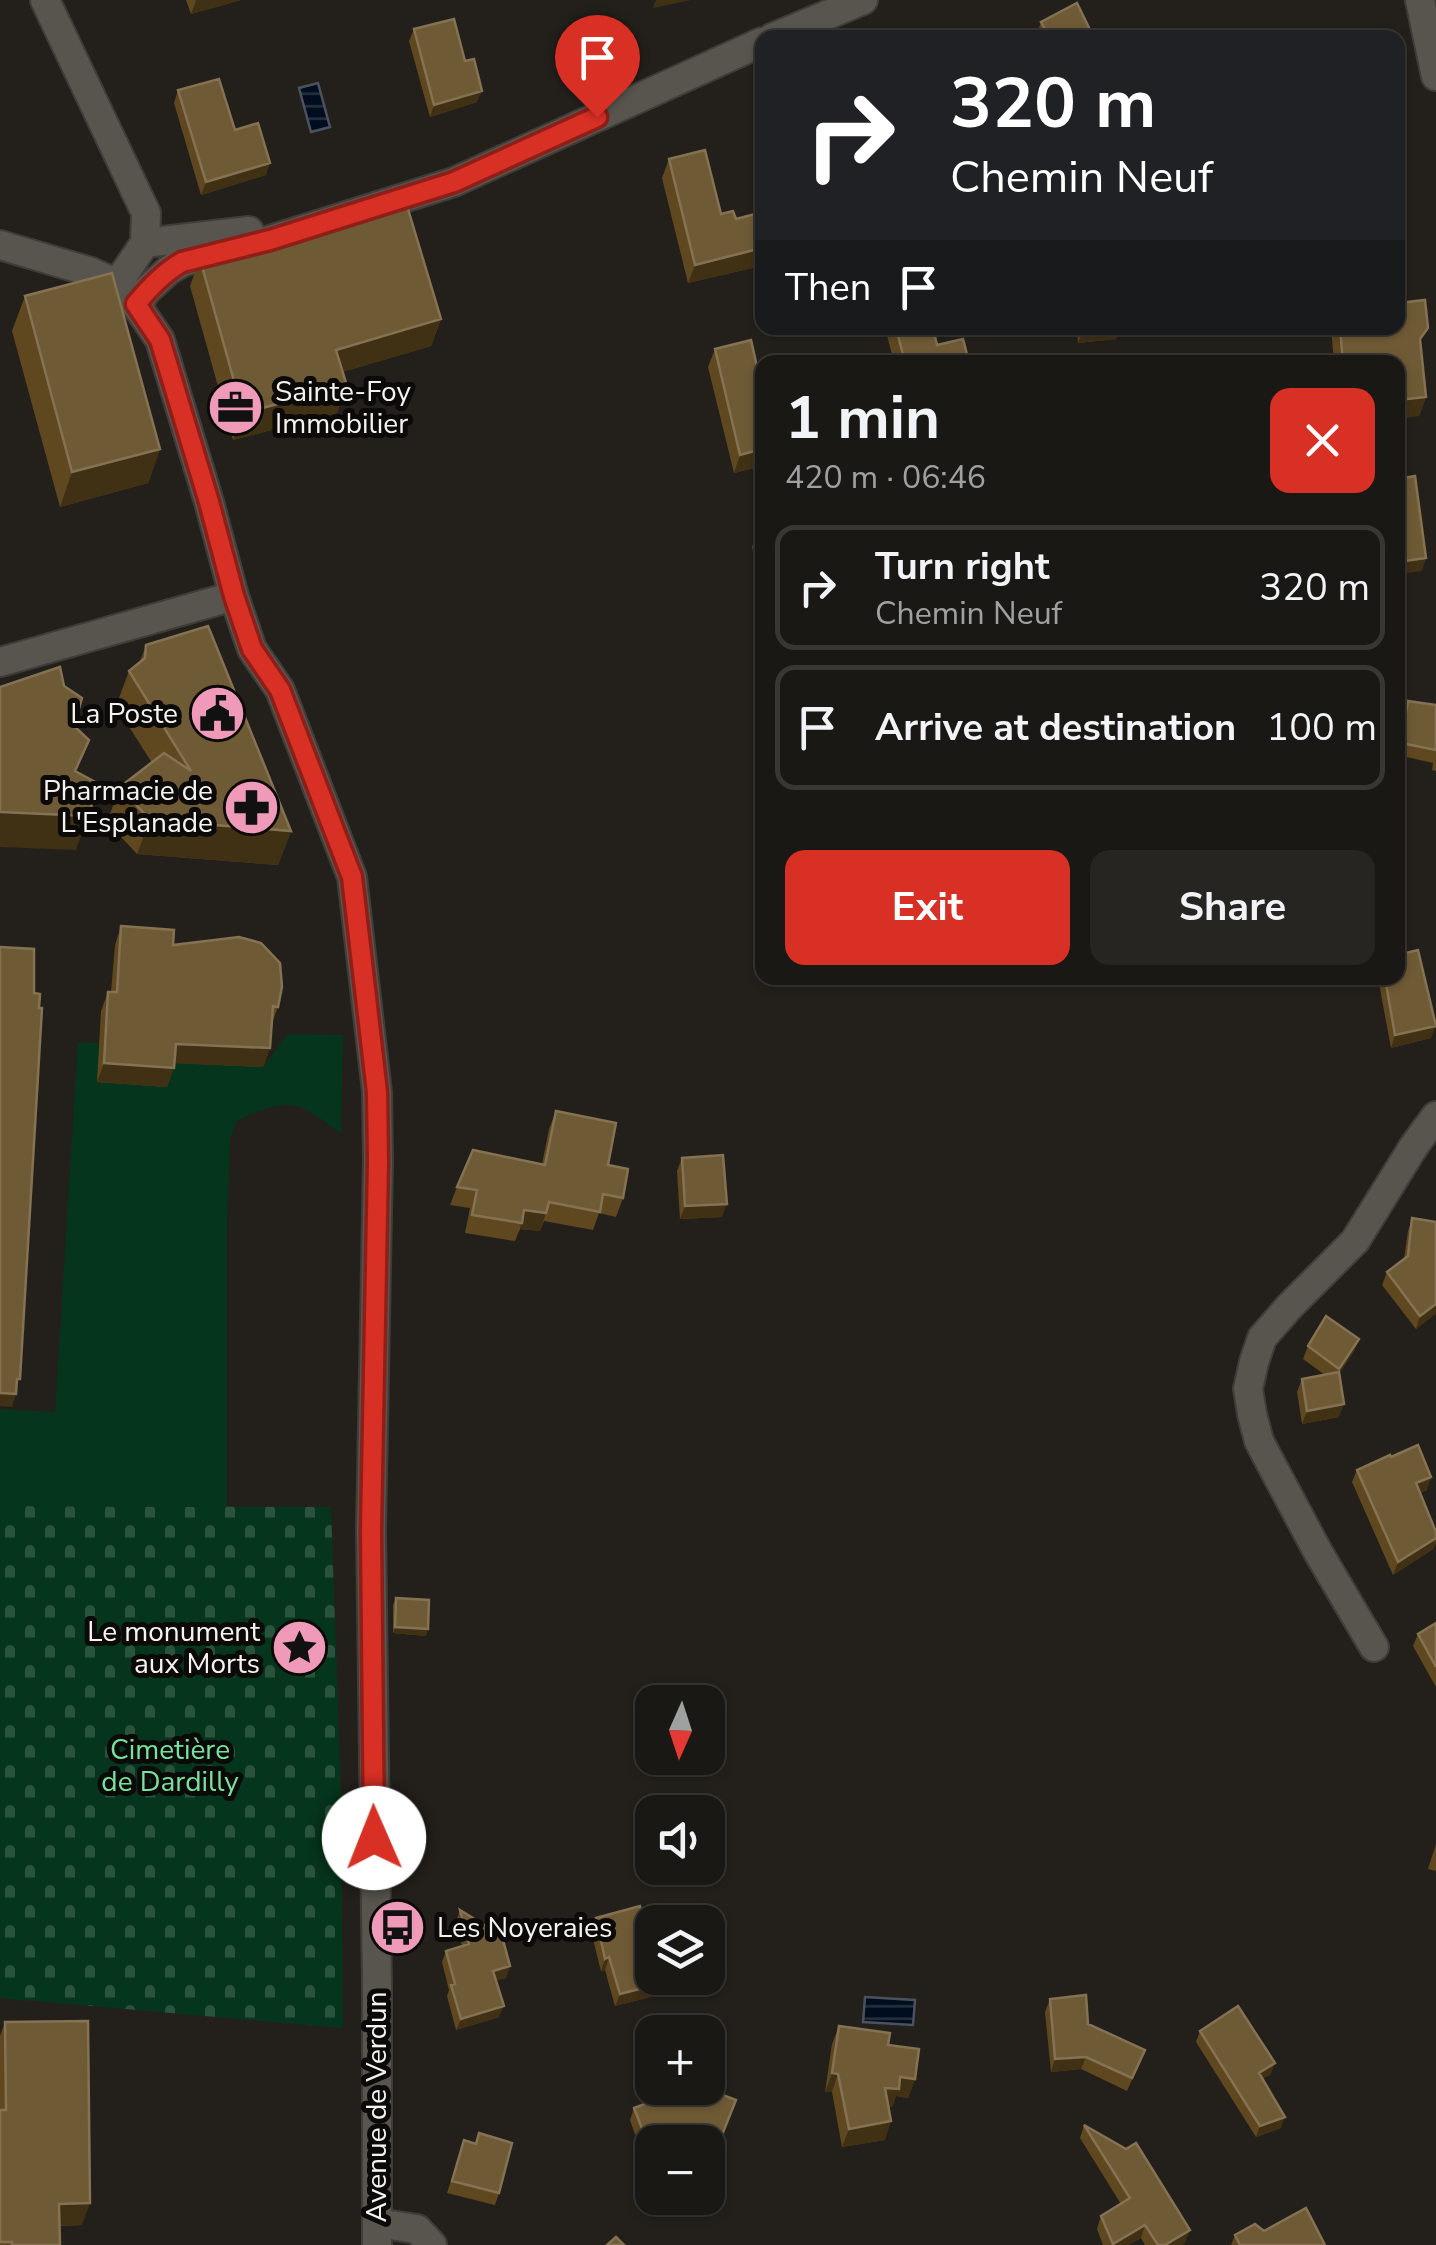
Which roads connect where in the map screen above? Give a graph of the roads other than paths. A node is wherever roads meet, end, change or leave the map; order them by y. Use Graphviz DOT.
graph roads {
  1 [pos="45,0"];
  2 [pos="863,0"];
  3 [pos="1420,0"];
  4 [pos="791,30"];
  5 [pos="755,45"];
  6 [pos="1436,76"];
  7 [pos="335,220"];
  8 [pos="145,243"];
  9 [pos="0,244"];
  10 [pos="126,294"];
  11 [pos="234,596"];
  12 [pos="0,662"];
  13 [pos="1435,1118"];
  14 [pos="1374,1647"];
  15 [pos="377,2234"];
  16 [pos="432,2245"];
  1 -- 8 [label="street"];
  2 -- 4 [label="street"];
  3 -- 6 [label="street"];
  5 -- 7 [label="street"];
  7 -- 8 [label="street"];
  7 -- 10 [label="street"];
  8 -- 10 [label="street"];
  9 -- 10 [label="street"];
  10 -- 11 [label="street, Avenue de Verdun"];
  11 -- 12 [label="street"];
  11 -- 15 [label="street, Avenue de Verdun"];
  13 -- 14 [label="street"];
  15 -- 16 [label="street"];
}
